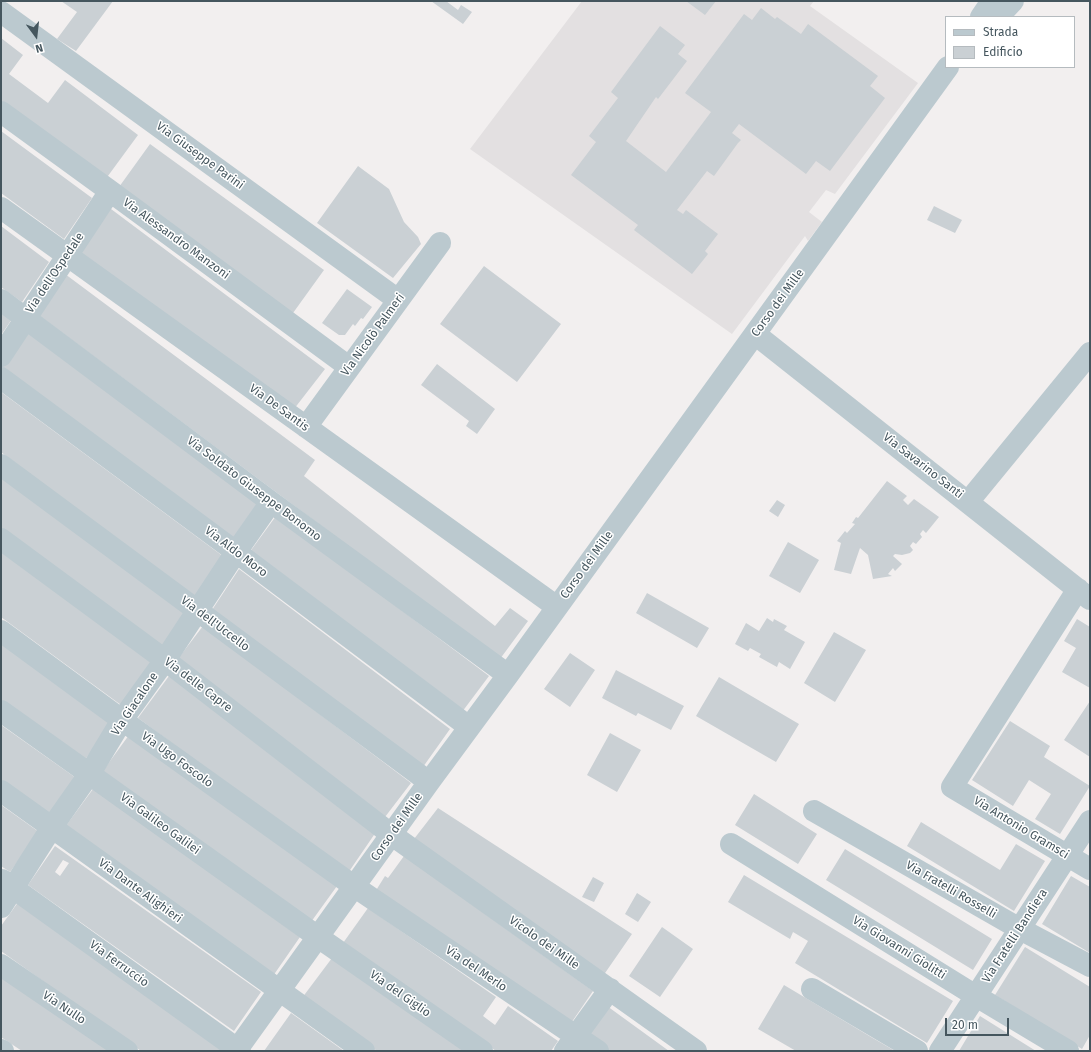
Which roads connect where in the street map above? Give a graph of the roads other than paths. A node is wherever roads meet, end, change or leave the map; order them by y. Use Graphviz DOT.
graph roads {
  1 [pos="992,1"];
  2 [pos="1013,1"];
  3 [pos="1,12"];
  4 [pos="982,16"];
  5 [pos="999,16"];
  6 [pos="947,71"];
  7 [pos="1,112"];
  8 [pos="110,191"];
  9 [pos="1,208"];
  10 [pos="440,243"];
  11 [pos="67,255"];
  12 [pos="1,300"];
  13 [pos="398,300"];
  14 [pos="26,318"];
  15 [pos="756,334"];
  16 [pos="1090,352"];
  17 [pos="1,356"];
  18 [pos="349,367"];
  19 [pos="1,378"];
  20 [pos="306,427"];
  21 [pos="1,465"];
  22 [pos="271,502"];
  23 [pos="968,502"];
  24 [pos="1,539"];
  25 [pos="236,552"];
  26 [pos="1084,594"];
  27 [pos="557,607"];
  28 [pos="197,612"];
  29 [pos="1,630"];
  30 [pos="165,660"];
  31 [pos="508,675"];
  32 [pos="1,711"];
  33 [pos="122,720"];
  34 [pos="469,727"];
  35 [pos="90,773"];
  36 [pos="429,782"];
  37 [pos="1,791"];
  38 [pos="814,811"];
  39 [pos="1090,821"];
  40 [pos="52,827"];
  41 [pos="392,835"];
  42 [pos="731,844"];
  43 [pos="1068,855"];
  44 [pos="1090,869"];
  45 [pos="7,884"];
  46 [pos="355,887"];
  47 [pos="1,907"];
  48 [pos="1020,929"];
  49 [pos="318,937"];
  50 [pos="1,965"];
  51 [pos="1090,966"];
  52 [pos="610,989"];
  53 [pos="812,989"];
  54 [pos="279,991"];
  55 [pos="976,996"];
  56 [pos="571,1043"];
  57 [pos="238,1050"];
  58 [pos="127,1051"];
  59 [pos="364,1051"];
  60 [pos="482,1051"];
  61 [pos="598,1051"];
  62 [pos="696,1051"];
  63 [pos="917,1051"];
  64 [pos="940,1051"];
  65 [pos="1068,1051"];
  1 -- 4 [label="street"];
  2 -- 5 [label="street"];
  3 -- 13 [label="street, Via Giuseppe Parini"];
  6 -- 15 [label="street, Corso dei Mille"];
  7 -- 8 [label="street, Via Alessandro Manzoni"];
  8 -- 11 [label="street, Via dell'Ospedale"];
  8 -- 18 [label="street, Via Alessandro Manzoni"];
  9 -- 11 [label="street, Via De Santis"];
  10 -- 13 [label="street, Via Nicolò Palmeri"];
  11 -- 14 [label="street, Via dell'Ospedale"];
  11 -- 20 [label="street, Via De Santis"];
  12 -- 14 [label="street, Via Soldato Giuseppe Bonomo"];
  13 -- 18 [label="street, Via Nicolò Palmeri"];
  14 -- 17 [label="street, Via dell'Ospedale"];
  14 -- 22 [label="street, Via Soldato Giuseppe Bonomo"];
  15 -- 23 [label="street, Via Savarino Santi"];
  15 -- 27 [label="street, Corso dei Mille"];
  16 -- 23 [label="street"];
  18 -- 20 [label="street, Via Nicolò Palmeri"];
  19 -- 25 [label="street, Via Aldo Moro"];
  20 -- 27 [label="street, Via De Santis"];
  21 -- 28 [label="street, Via dell'Uccello"];
  22 -- 25 [label="street, Via Giacalone"];
  22 -- 31 [label="street, Via Soldato Giuseppe Bonomo"];
  23 -- 26 [label="street, Via Savarino Santi"];
  24 -- 30 [label="street, Via delle Capre"];
  25 -- 28 [label="street, Via Giacalone"];
  25 -- 34 [label="street, Via Aldo Moro"];
  26 -- 43 [label="street, Via Antonio Gramsci"];
  27 -- 31 [label="street, Corso dei Mille"];
  28 -- 30 [label="street, Via Giacalone"];
  28 -- 36 [label="street, Via dell'Uccello"];
  29 -- 33 [label="street, Via Ugo Foscolo"];
  30 -- 33 [label="street, Via Giacalone"];
  30 -- 41 [label="street, Via delle Capre"];
  31 -- 34 [label="street, Corso dei Mille"];
  32 -- 35 [label="street, Via Galileo Galilei"];
  33 -- 35 [label="street, Via Giacalone"];
  33 -- 46 [label="street, Via Ugo Foscolo"];
  34 -- 36 [label="street, Corso dei Mille"];
  35 -- 40 [label="street, Via Giacalone"];
  35 -- 49 [label="street, Via Galileo Galilei"];
  36 -- 41 [label="street, Corso dei Mille"];
  37 -- 40 [label="street, Via Dante Alighieri"];
  38 -- 48 [label="street, Via Fratelli Rosselli"];
  39 -- 43 [label="street, Via Fratelli Bandiera"];
  40 -- 45 [label="street, Via Giacalone"];
  40 -- 54 [label="street, Via Dante Alighieri"];
  41 -- 46 [label="street, Corso dei Mille"];
  41 -- 52 [label="street, Vicolo dei Mille"];
  42 -- 55 [label="street, Via Giovanni Giolitti"];
  43 -- 44 [label="street, Via Antonio Gramsci"];
  43 -- 48 [label="street, Via Fratelli Bandiera"];
  45 -- 47 [label="street, Via Giacalone"];
  45 -- 57 [label="street, Via Ferruccio"];
  46 -- 49 [label="street, Corso dei Mille"];
  46 -- 56 [label="street, Via del Merlo"];
  48 -- 51 [label="street, Via Fratelli Rosselli"];
  48 -- 55 [label="street, Via Fratelli Bandiera"];
  49 -- 54 [label="street, Corso dei Mille"];
  49 -- 60 [label="street, Via del Giglio"];
  50 -- 58 [label="street, Via Nullo"];
  52 -- 56 [label="street"];
  52 -- 62 [label="street, Vicolo dei Mille"];
  53 -- 63 [label="street"];
  54 -- 57 [label="street, Corso dei Mille"];
  54 -- 59 [label="street, Via Dante Alighieri"];
  55 -- 64 [label="street, Via Fratelli Bandiera"];
  55 -- 65 [label="street, Via Giovanni Giolitti"];
  56 -- 61 [label="street, Via del Merlo"];
}
